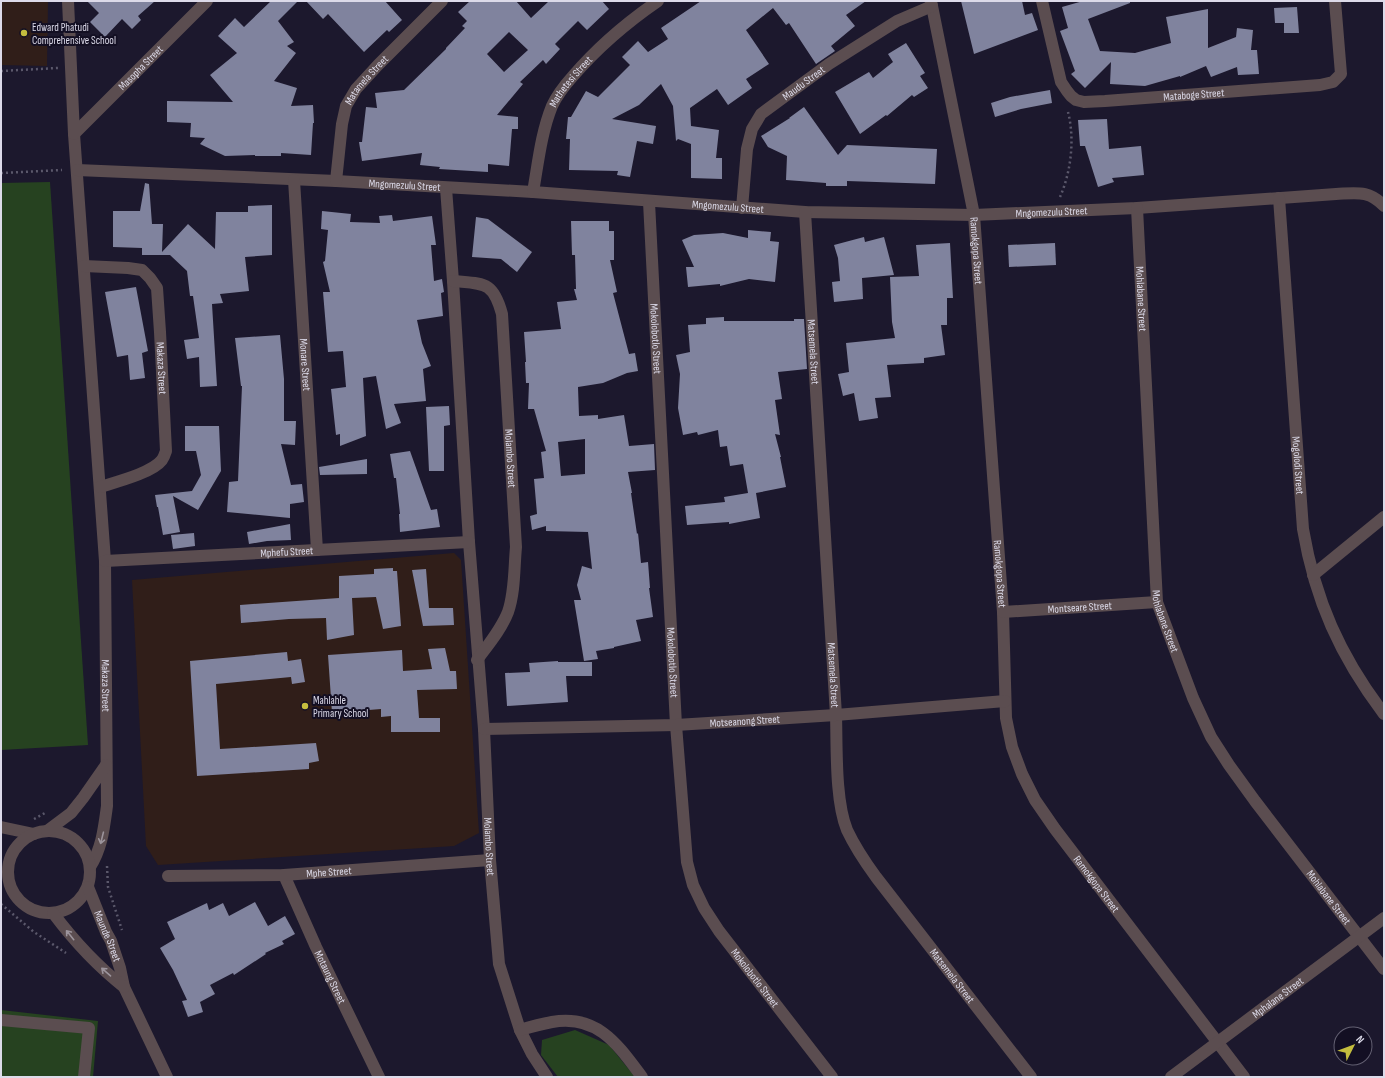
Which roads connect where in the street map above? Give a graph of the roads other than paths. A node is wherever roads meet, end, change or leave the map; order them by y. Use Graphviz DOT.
graph roads {
  1 [pos="68,1"];
  2 [pos="207,1"];
  3 [pos="442,1"];
  4 [pos="658,1"];
  5 [pos="1042,1"];
  6 [pos="1335,1"];
  7 [pos="932,3"];
  8 [pos="74,134"];
  9 [pos="77,170"];
  10 [pos="294,180"];
  11 [pos="336,181"];
  12 [pos="446,188"];
  13 [pos="533,192"];
  14 [pos="1279,198"];
  15 [pos="649,202"];
  16 [pos="1380,202"];
  17 [pos="742,208"];
  18 [pos="1137,208"];
  19 [pos="805,212"];
  20 [pos="974,215"];
  21 [pos="84,266"];
  22 [pos="453,281"];
  23 [pos="100,487"];
  24 [pos="1384,517"];
  25 [pos="469,542"];
  26 [pos="317,550"];
  27 [pos="104,561"];
  28 [pos="1313,575"];
  29 [pos="1157,602"];
  30 [pos="1003,612"];
  31 [pos="477,660"];
  32 [pos="1005,701"];
  33 [pos="1384,714"];
  34 [pos="836,715"];
  35 [pos="676,725"];
  36 [pos="484,729"];
  37 [pos="106,765"];
  38 [pos="1,827"];
  39 [pos="47,831"];
  40 [pos="34,834"];
  41 [pos="490,860"];
  42 [pos="90,867"];
  43 [pos="5,874"];
  44 [pos="284,875"];
  45 [pos="168,876"];
  46 [pos="88,887"];
  47 [pos="53,913"];
  48 [pos="1384,918"];
  49 [pos="1360,937"];
  50 [pos="1384,969"];
  51 [pos="124,987"];
  52 [pos="1,1020"];
  53 [pos="520,1030"];
  54 [pos="1218,1043"];
  55 [pos="84,1077"];
  56 [pos="168,1077"];
  57 [pos="379,1077"];
  58 [pos="547,1077"];
  59 [pos="642,1077"];
  60 [pos="832,1077"];
  61 [pos="1031,1077"];
  62 [pos="1171,1077"];
  63 [pos="1244,1077"];
  1 -- 8 [label="street, Makaza Street"];
  2 -- 8 [label="street, Masopha Street"];
  3 -- 11 [label="street, Matamela Street"];
  4 -- 13 [label="street, Mathetesi Street"];
  5 -- 6 [label="street, Mataboge Street"];
  7 -- 17 [label="street, Maudu Street"];
  7 -- 20 [label="street, Ramokgopa Street"];
  8 -- 9 [label="street, Makaza Street"];
  9 -- 10 [label="street, Mngomezulu Street"];
  9 -- 21 [label="street, Makaza Street"];
  10 -- 11 [label="street, Mngomezulu Street"];
  10 -- 26 [label="street, Monare Street"];
  11 -- 12 [label="street, Mngomezulu Street"];
  12 -- 13 [label="street, Mngomezulu Street"];
  12 -- 22 [label="street, Molambo Street"];
  13 -- 15 [label="street, Mngomezulu Street"];
  14 -- 16 [label="street, Mngomezulu Street"];
  14 -- 18 [label="street, Mngomezulu Street"];
  14 -- 28 [label="street, Mogolodi Street"];
  15 -- 17 [label="street, Mngomezulu Street"];
  15 -- 35 [label="street, Mokolobotlo Street"];
  17 -- 19 [label="street, Mngomezulu Street"];
  18 -- 20 [label="street, Mngomezulu Street"];
  18 -- 29 [label="street, Mohlabane Street"];
  19 -- 20 [label="street, Mngomezulu Street"];
  19 -- 34 [label="street, Matsemela Street"];
  20 -- 30 [label="street, Ramokgopa Street"];
  21 -- 23 [label="street, Makaza Street"];
  21 -- 23 [label="street, Makaza Street"];
  22 -- 25 [label="street, Molambo Street"];
  22 -- 31 [label="street, Molambo Street"];
  23 -- 27 [label="street, Makaza Street"];
  24 -- 28 [label="street"];
  25 -- 26 [label="street, Mphefu Street"];
  25 -- 31 [label="street, Molambo Street"];
  26 -- 27 [label="street, Mphefu Street"];
  27 -- 37 [label="street, Makaza Street"];
  28 -- 33 [label="street, Mogolodi Street"];
  29 -- 30 [label="street, Montseare Street"];
  29 -- 49 [label="street, Mohlabane Street"];
  30 -- 32 [label="street, Ramokgopa Street"];
  31 -- 36 [label="street, Molambo Street"];
  32 -- 34 [label="street, Motseanong Street"];
  32 -- 54 [label="street, Ramokgopa Street"];
  34 -- 35 [label="street, Motseanong Street"];
  34 -- 61 [label="street, Matsemela Street"];
  35 -- 36 [label="street, Motseanong Street"];
  35 -- 60 [label="street, Mokolobotlo Street"];
  36 -- 41 [label="street, Molambo Street"];
  37 -- 39 [label="street"];
  37 -- 42 [label="street, Makaza Street, one-way"];
  38 -- 40 [label="street"];
  39 -- 40 [label="street"];
  39 -- 42 [label="street"];
  40 -- 43 [label="street"];
  41 -- 44 [label="street, Mphe Street"];
  41 -- 53 [label="street, Molambo Street"];
  42 -- 46 [label="street"];
  43 -- 47 [label="street"];
  44 -- 45 [label="street, Mphe Street"];
  44 -- 57 [label="street, Motaung Street"];
  46 -- 47 [label="street"];
  46 -- 51 [label="street, Maunde Street"];
  51 -- 47 [label="street, Maunde Street, one-way"];
  48 -- 49 [label="street, Mphalane Street"];
  49 -- 50 [label="street, Mohlabane Street"];
  49 -- 54 [label="street, Mphalane Street"];
  51 -- 56 [label="street, Maunde Street"];
  52 -- 55 [label="street"];
  53 -- 58 [label="street, Molambo Street"];
  53 -- 59 [label="street"];
  54 -- 62 [label="street, Mphalane Street"];
  54 -- 63 [label="street, Ramokgopa Street"];
}
